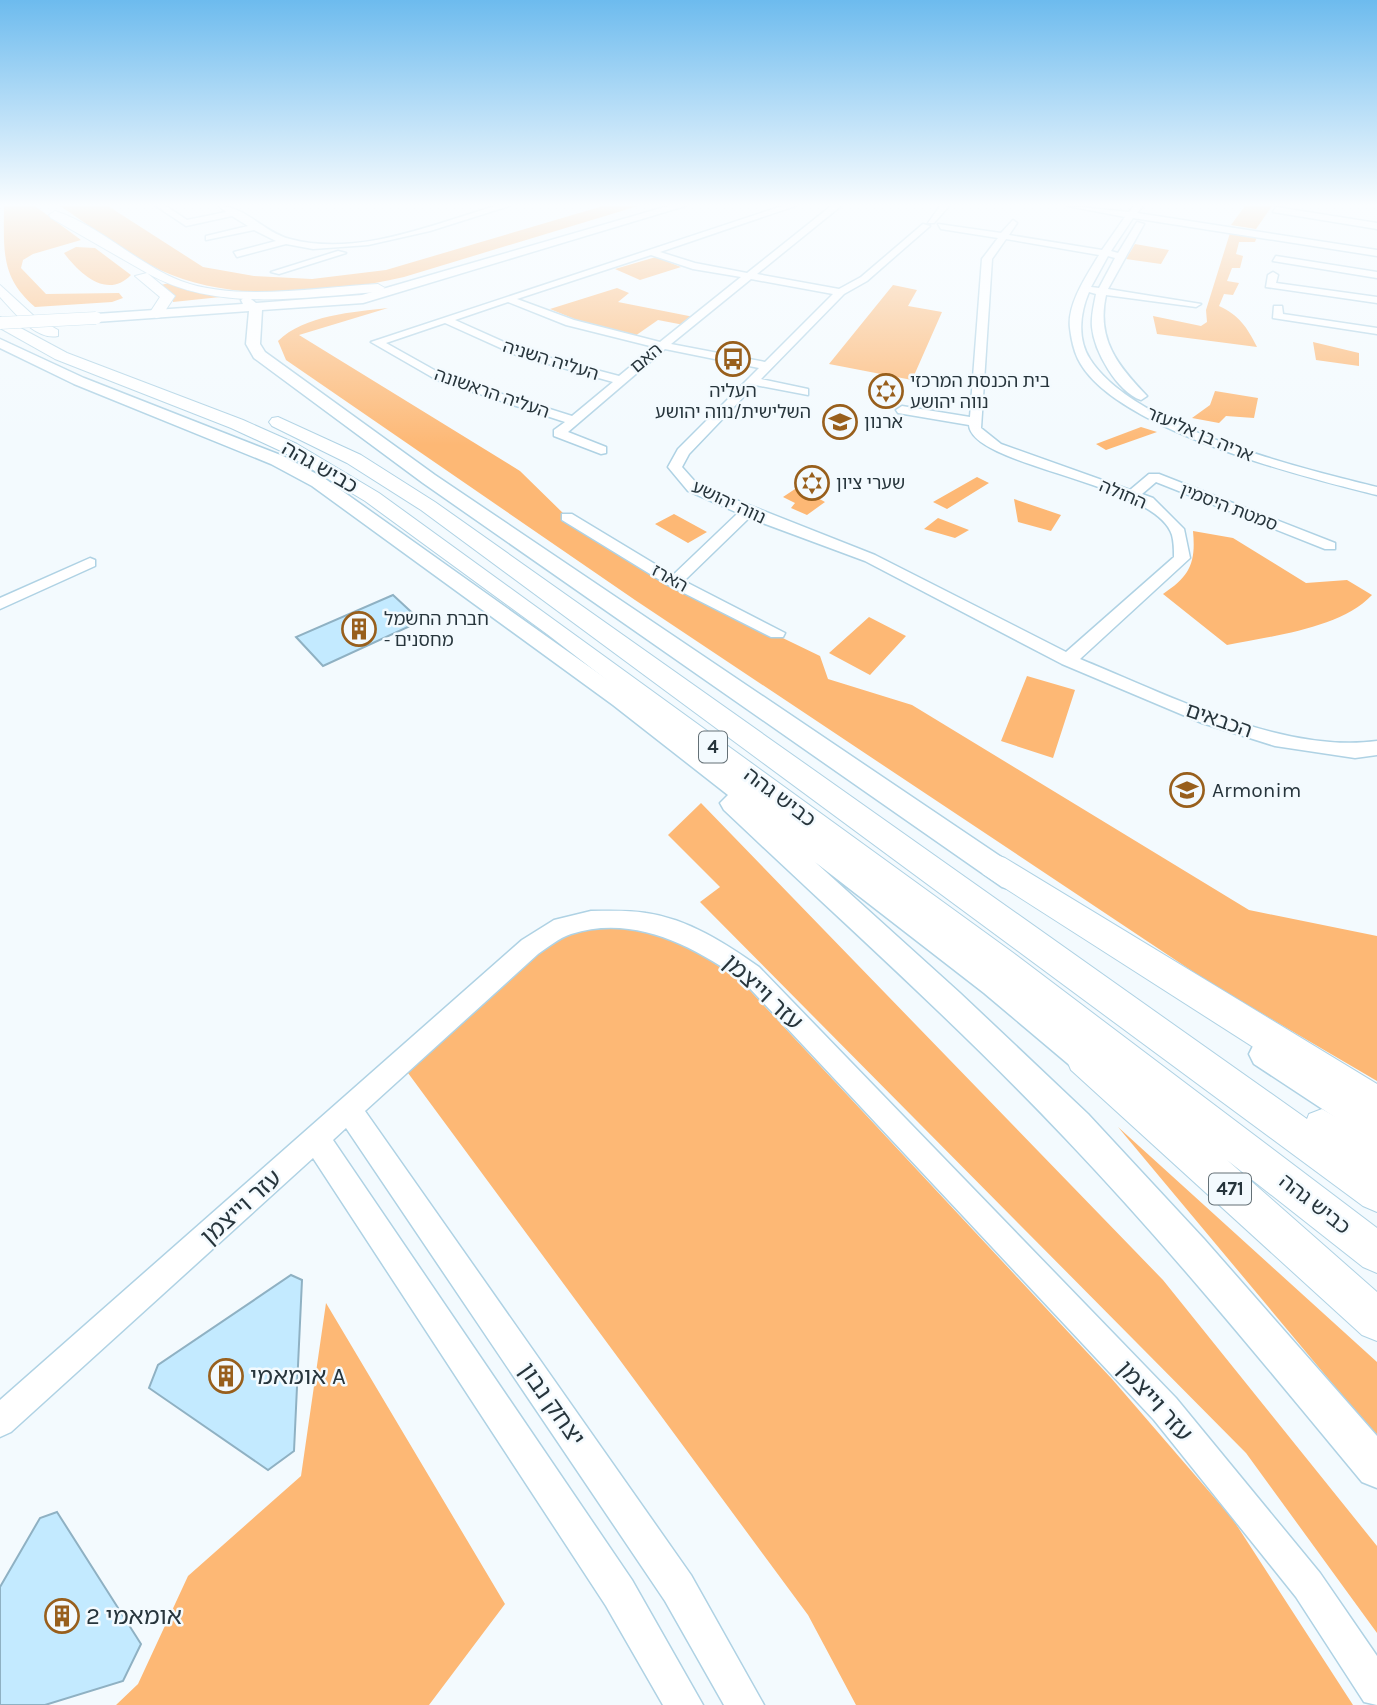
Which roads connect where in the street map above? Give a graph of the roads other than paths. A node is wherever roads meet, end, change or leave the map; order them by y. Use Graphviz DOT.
graph roads {
  1 [pos="157,286"];
  2 [pos="182,286"];
  3 [pos="388,286"];
  4 [pos="417,286"];
  5 [pos="549,286"];
  6 [pos="737,286"];
  7 [pos="801,286"];
  8 [pos="852,286"];
  9 [pos="985,286"];
  10 [pos="1087,286"];
  11 [pos="1105,286"];
  12 [pos="1274,286"];
  13 [pos="379,288"];
  14 [pos="0,289"];
  15 [pos="1085,289"];
  16 [pos="840,292"];
  17 [pos="1101,292"];
  18 [pos="508,299"];
  19 [pos="1377,300"];
  20 [pos="1196,304"];
  21 [pos="1278,308"];
  22 [pos="160,309"];
  23 [pos="253,311"];
  24 [pos="91,313"];
  25 [pos="0,314"];
  26 [pos="446,320"];
  27 [pos="0,323"];
  28 [pos="1377,331"];
  29 [pos="0,343"];
  30 [pos="1078,344"];
  31 [pos="663,345"];
  32 [pos="1101,345"];
  33 [pos="766,366"];
  34 [pos="620,380"];
  35 [pos="751,381"];
  36 [pos="804,392"];
  37 [pos="902,411"];
  38 [pos="572,420"];
  39 [pos="975,425"];
  40 [pos="601,450"];
  41 [pos="1377,482"];
  42 [pos="1377,492"];
  43 [pos="1132,495"];
  44 [pos="747,512"];
  45 [pos="567,517"];
  46 [pos="1330,546"];
  47 [pos="90,564"];
  48 [pos="674,582"];
  49 [pos="0,604"];
  50 [pos="777,633"];
  51 [pos="1068,660"];
  52 [pos="621,700"];
  53 [pos="1377,748"];
  54 [pos="994,866"];
  55 [pos="937,873"];
  56 [pos="1084,1058"];
  57 [pos="1377,1105"];
  58 [pos="348,1109"];
  59 [pos="1377,1129"];
  60 [pos="316,1139"];
  61 [pos="1377,1164"];
  62 [pos="1377,1192"];
  63 [pos="1377,1253"];
  64 [pos="1377,1306"];
  65 [pos="1377,1320"];
  66 [pos="0,1421"];
  67 [pos="1377,1467"];
  68 [pos="1377,1689"];
  69 [pos="684,1705"];
  70 [pos="745,1705"];
  1 -- 22 [label="highway"];
  2 -- 13 [label="highway"];
  3 -- 13 [label="main road"];
  4 -- 23 [label="main road"];
  5 -- 18 [label="street"];
  6 -- 31 [label="street, האם"];
  7 -- 16 [label="street"];
  8 -- 16 [label="street, נווה יהושע"];
  9 -- 39 [label="street"];
  10 -- 15 [label="street"];
  11 -- 17 [label="street"];
  12 -- 19 [label="street"];
  13 -- 23 [label="main road"];
  14 -- 55 [label="highway, כביש גהה / 4"];
  15 -- 17 [label="street"];
  15 -- 30 [label="street"];
  16 -- 33 [label="street, נווה יהושע"];
  17 -- 20 [label="street"];
  17 -- 32 [label="street"];
  18 -- 26 [label="street"];
  18 -- 31 [label="street"];
  21 -- 28 [label="street"];
  22 -- 23 [label="main road"];
  22 -- 24 [label="main road"];
  23 -- 54 [label="main road"];
  24 -- 25 [label="main road"];
  24 -- 27 [label="main road, bridge"];
  26 -- 34 [label="street, העליה השניה"];
  26 -- 38 [label="street, העליה הראשונה"];
  27 -- 63 [label="highway, כביש גהה / 4"];
  29 -- 52 [label="main road"];
  30 -- 32 [label="street"];
  30 -- 42 [label="street, אריה בן אליעזר"];
  31 -- 33 [label="street"];
  31 -- 34 [label="street, האם"];
  32 -- 41 [label="street, אריה בן אליעזר"];
  33 -- 35 [label="street, נווה יהושע"];
  34 -- 38 [label="street, האם"];
  35 -- 36 [label="street"];
  35 -- 44 [label="street, נווה יהושע"];
  37 -- 39 [label="street"];
  38 -- 40 [label="street"];
  39 -- 43 [label="street, החולה"];
  43 -- 46 [label="street, סמטת היסמין"];
  43 -- 51 [label="street, החולה"];
  44 -- 48 [label="street"];
  44 -- 51 [label="street, נווה יהושע"];
  45 -- 48 [label="street, הארז"];
  47 -- 49 [label="street"];
  48 -- 50 [label="street, הארז"];
  51 -- 53 [label="street, הכבאים"];
  52 -- 56 [label="main road"];
  52 -- 67 [label="main road"];
  54 -- 57 [label="highway"];
  54 -- 59 [label="main road"];
  55 -- 61 [label="highway"];
  55 -- 62 [label="highway, כביש גהה / 4"];
  56 -- 64 [label="highway"];
  56 -- 65 [label="highway, 471"];
  58 -- 60 [label="street, עזר וייצמן"];
  58 -- 68 [label="street, עזר וייצמן"];
  58 -- 70 [label="street, יצחק נבון"];
  60 -- 66 [label="street, עזר וייצמן"];
  60 -- 69 [label="street"];
}
